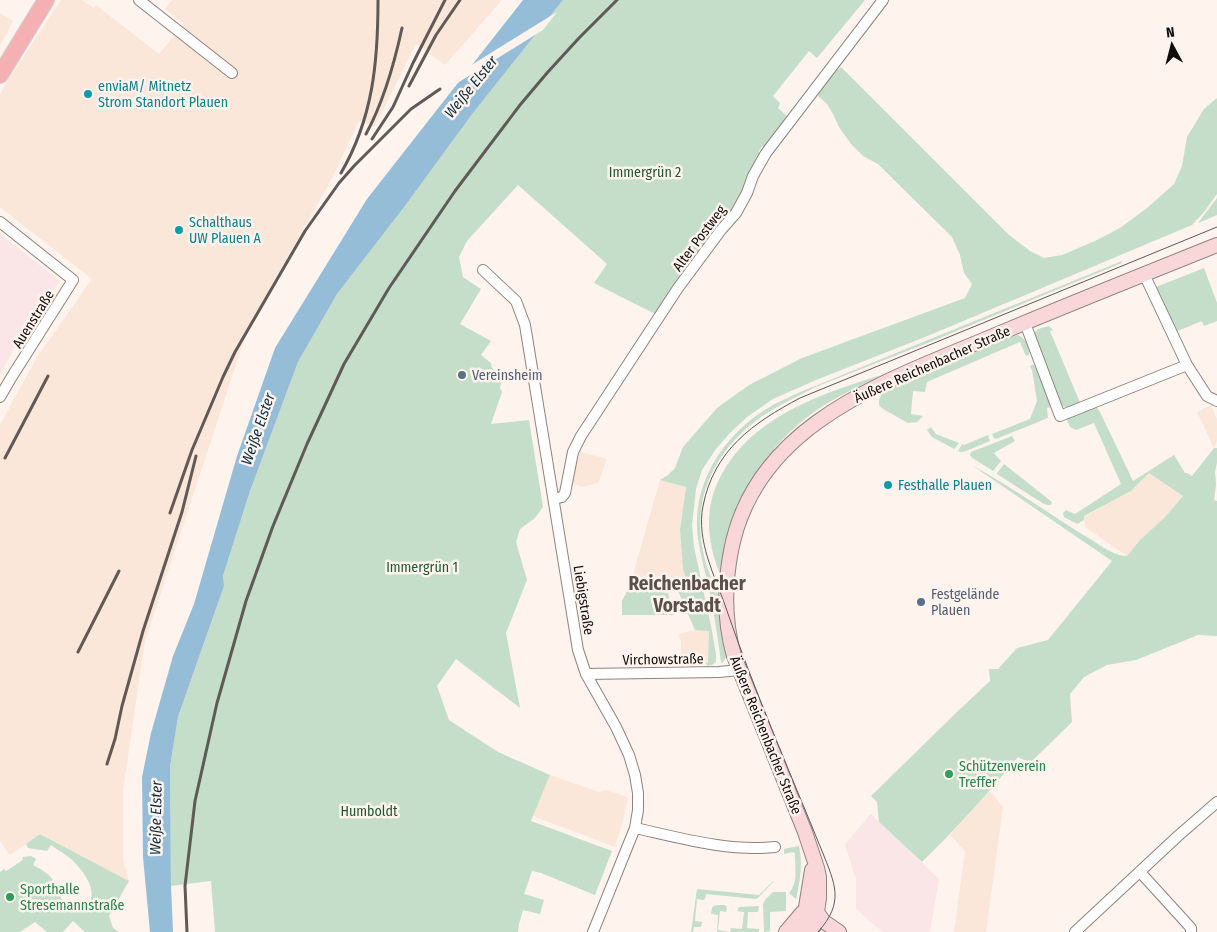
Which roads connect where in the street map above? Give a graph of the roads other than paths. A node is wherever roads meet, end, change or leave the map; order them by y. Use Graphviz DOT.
graph roads {
  1 [pos="46,0"];
  2 [pos="139,0"];
  3 [pos="883,0"];
  4 [pos="232,73"];
  5 [pos="0,75"];
  6 [pos="0,222"];
  7 [pos="1217,245"];
  8 [pos="483,270"];
  9 [pos="1144,274"];
  10 [pos="1025,323"];
  11 [pos="1187,365"];
  12 [pos="0,397"];
  13 [pos="1215,401"];
  14 [pos="554,499"];
  15 [pos="740,670"];
  16 [pos="586,674"];
  17 [pos="1217,802"];
  18 [pos="635,828"];
  19 [pos="775,847"];
  20 [pos="1140,872"];
  21 [pos="811,911"];
  22 [pos="593,932"];
  23 [pos="786,932"];
  24 [pos="802,932"];
  25 [pos="812,932"];
  26 [pos="839,932"];
  27 [pos="1075,932"];
  28 [pos="1190,932"];
  1 -- 5 [label="main road"];
  2 -- 4 [label="street"];
  3 -- 14 [label="street, Alter Postweg"];
  6 -- 12 [label="street, Auenstraße"];
  7 -- 9 [label="street, Äußere Reichenbacher Straße"];
  8 -- 14 [label="street, Liebigstraße"];
  9 -- 10 [label="street, Äußere Reichenbacher Straße"];
  9 -- 11 [label="street"];
  10 -- 11 [label="street"];
  10 -- 15 [label="street, Äußere Reichenbacher Straße"];
  11 -- 13 [label="street"];
  14 -- 16 [label="street, Liebigstraße"];
  15 -- 16 [label="street, Virchowstraße"];
  15 -- 21 [label="street, Äußere Reichenbacher Straße"];
  16 -- 18 [label="street, Liebigstraße"];
  17 -- 20 [label="street"];
  18 -- 19 [label="street"];
  18 -- 22 [label="street, Liebigstraße"];
  20 -- 27 [label="street"];
  20 -- 28 [label="street"];
  21 -- 23 [label="street"];
  21 -- 24 [label="street, Äußere Reichenbacher Straße"];
  21 -- 25 [label="street, Äußere Reichenbacher Straße"];
  21 -- 26 [label="street"];
}
